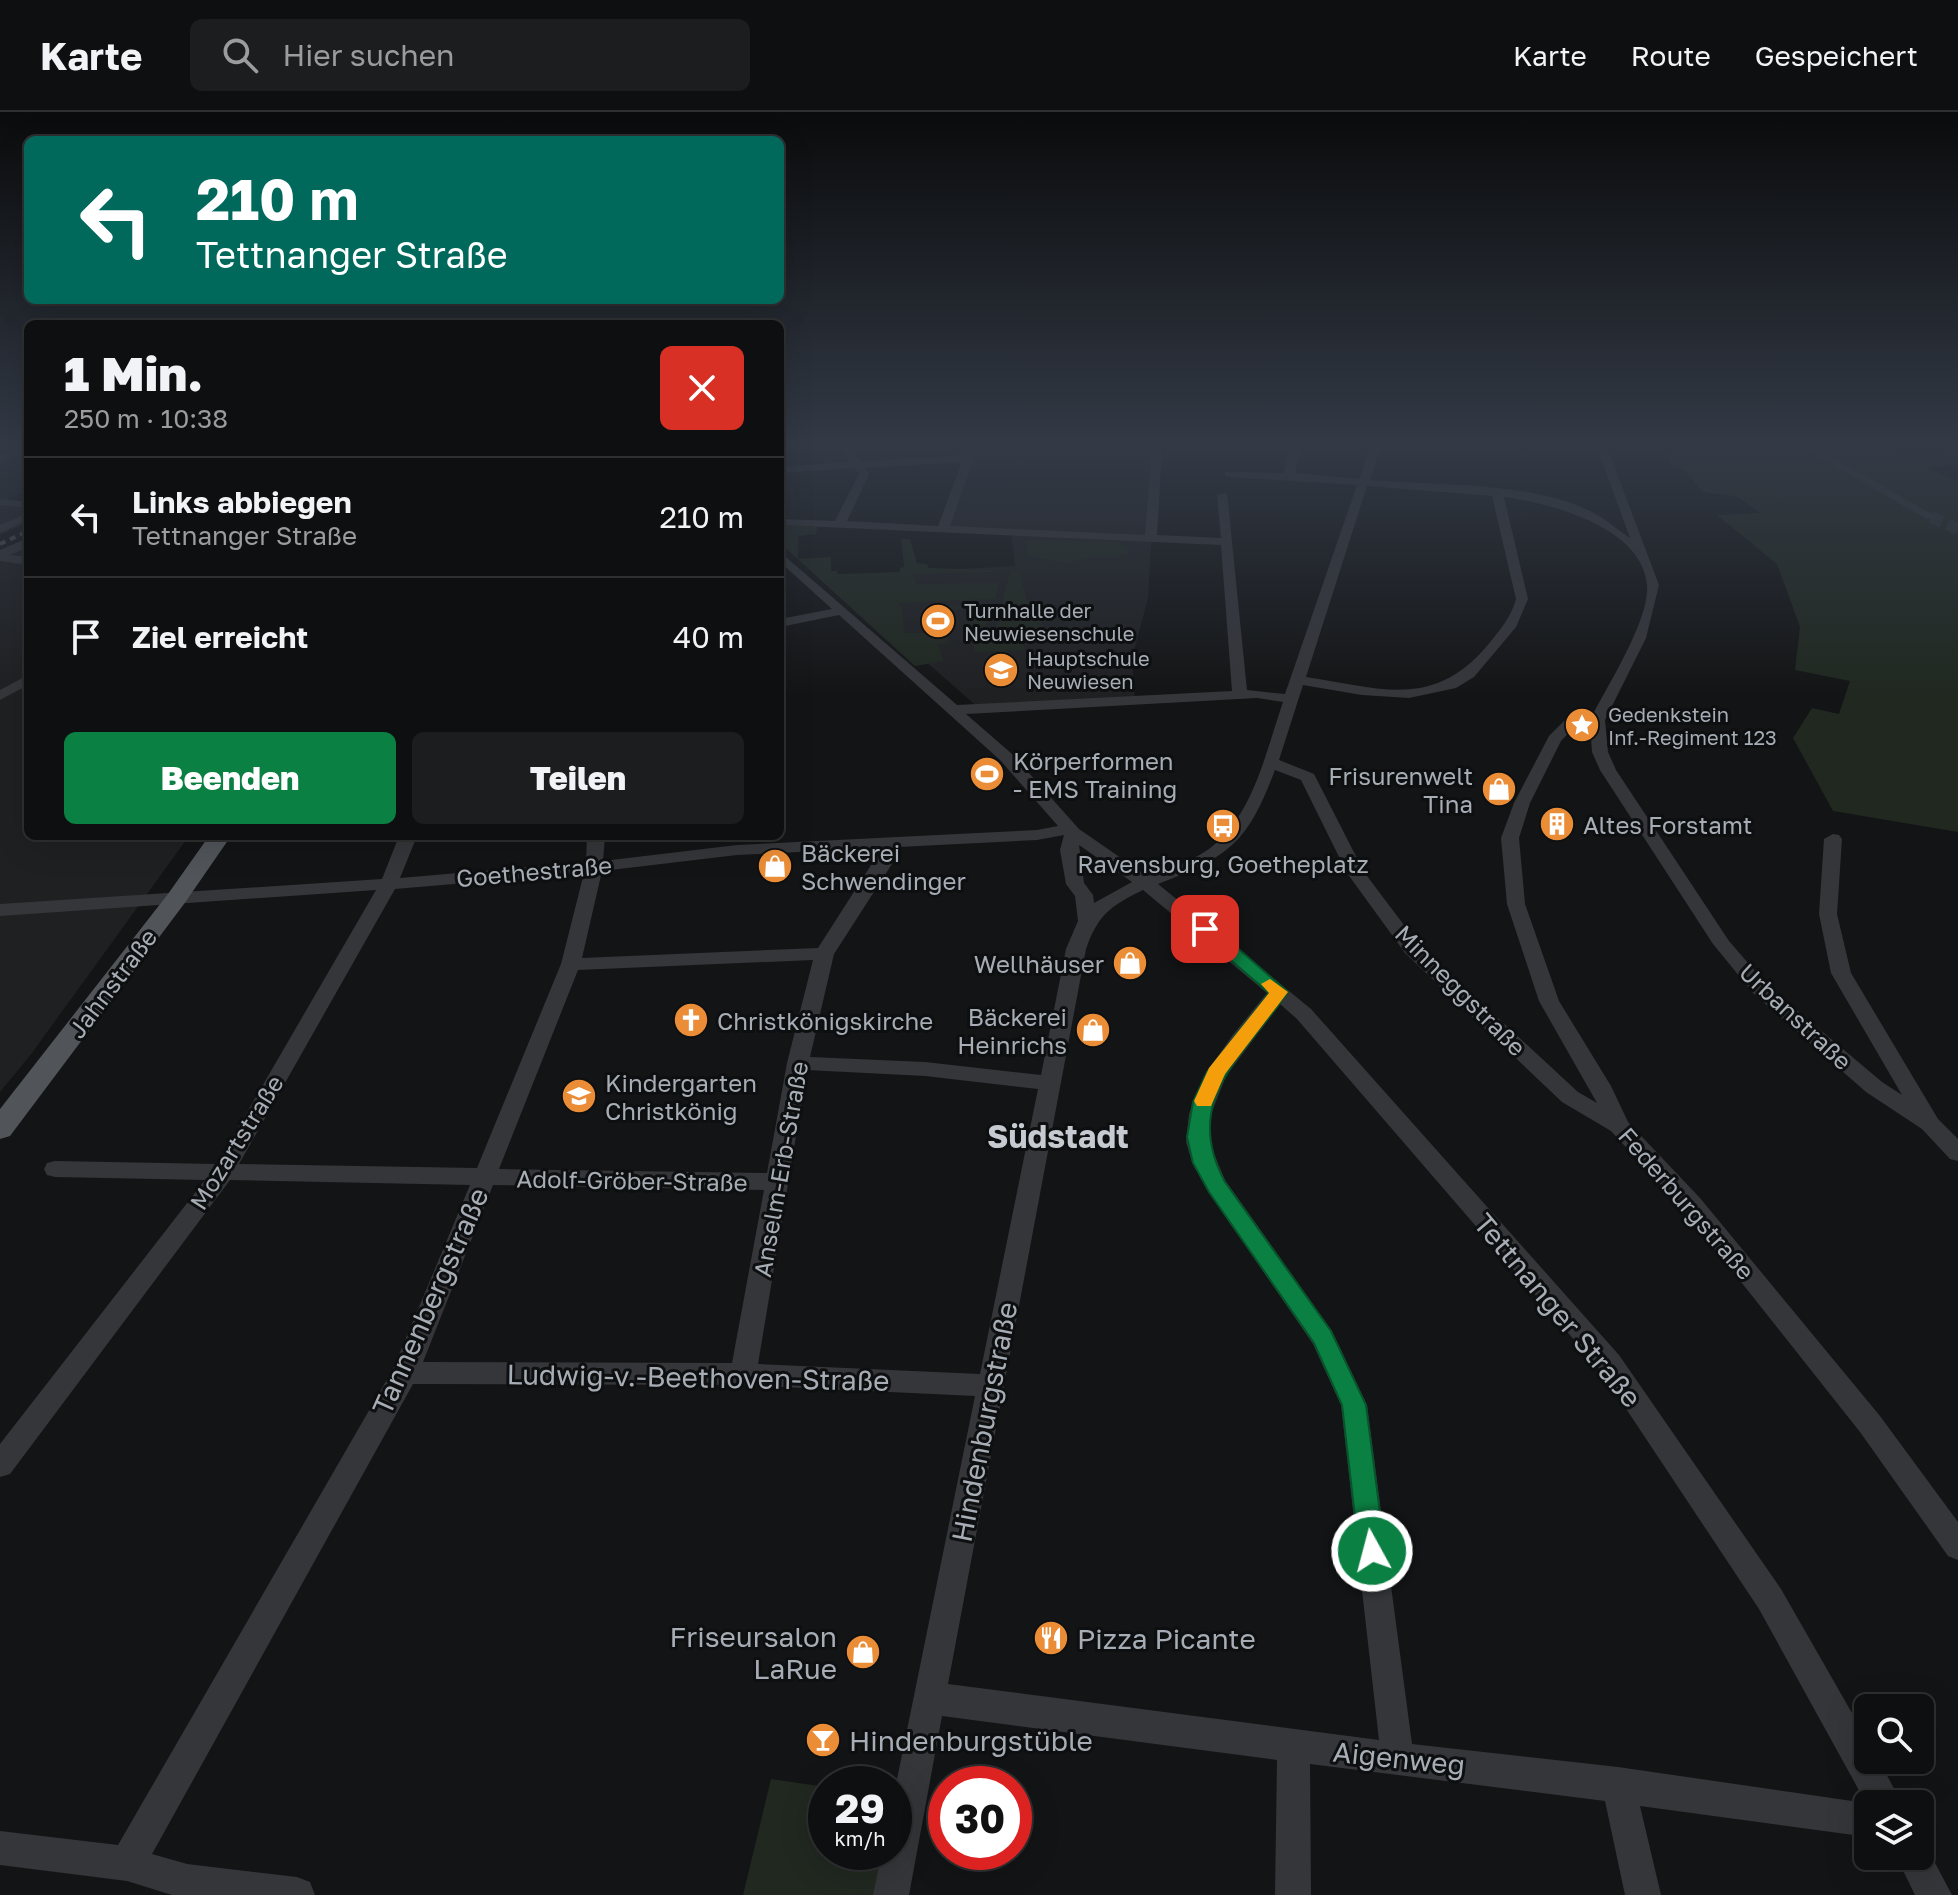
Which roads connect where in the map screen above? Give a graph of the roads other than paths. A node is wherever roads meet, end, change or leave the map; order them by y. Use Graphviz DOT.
graph roads {
  1 [pos="979,530"];
  2 [pos="1151,530"];
  3 [pos="1227,530"];
  4 [pos="1347,530"];
  5 [pos="1506,530"];
  6 [pos="1613,530"];
  7 [pos="1634,530"];
  8 [pos="1151,536"];
  9 [pos="1228,542"];
  10 [pos="24,544"];
  11 [pos="1641,550"];
  12 [pos="0,556"];
  13 [pos="24,560"];
  14 [pos="784,560"];
  15 [pos="841,611"];
  16 [pos="784,622"];
  17 [pos="1298,680"];
  18 [pos="24,681"];
  19 [pos="1240,695"];
  20 [pos="0,696"];
  21 [pos="1291,699"];
  22 [pos="955,710"];
  23 [pos="1597,720"];
  24 [pos="1270,762"];
  25 [pos="1071,831"];
  26 [pos="1833,839"];
  27 [pos="217,840"];
  28 [pos="406,840"];
  29 [pos="596,840"];
  30 [pos="891,840"];
  31 [pos="594,867"];
  32 [pos="1147,883"];
  33 [pos="389,884"];
  34 [pos="176,899"];
  35 [pos="0,910"];
  36 [pos="1087,921"];
  37 [pos="824,954"];
  38 [pos="571,964"];
  39 [pos="1279,992"];
  40 [pos="798,1063"];
  41 [pos="1049,1083"];
  42 [pos="1930,1124"];
  43 [pos="1619,1126"];
  44 [pos="0,1129"];
  45 [pos="1958,1153"];
  46 [pos="55,1169"];
  47 [pos="222,1174"];
  48 [pos="486,1178"];
  49 [pos="777,1182"];
  50 [pos="405,1373"];
  51 [pos="743,1374"];
  52 [pos="991,1386"];
  53 [pos="0,1465"];
  54 [pos="1958,1546"];
  55 [pos="930,1698"];
  56 [pos="1294,1746"];
  57 [pos="1397,1756"];
  58 [pos="1618,1784"];
  59 [pos="1877,1790"];
  60 [pos="1854,1818"];
  61 [pos="0,1848"];
  62 [pos="127,1864"];
  63 [pos="1921,1870"];
  64 [pos="1291,1894"];
  65 [pos="297,1895"];
  66 [pos="891,1895"];
  67 [pos="1643,1895"];
  68 [pos="1934,1895"];
  1 -- 8 [label="street"];
  2 -- 8 [label="street"];
  3 -- 9 [label="street"];
  4 -- 17 [label="street"];
  5 -- 17 [label="street"];
  6 -- 11 [label="street"];
  7 -- 11 [label="street"];
  8 -- 9 [label="street"];
  9 -- 19 [label="street"];
  10 -- 12 [label="street"];
  11 -- 23 [label="street"];
  12 -- 13 [label="street"];
  14 -- 15 [label="street, Tettnanger Straße"];
  15 -- 16 [label="street"];
  15 -- 22 [label="street, Tettnanger Straße"];
  17 -- 21 [label="street"];
  18 -- 20 [label="street"];
  19 -- 21 [label="street"];
  19 -- 22 [label="street"];
  21 -- 24 [label="street"];
  22 -- 25 [label="street, Tettnanger Straße"];
  23 -- 42 [label="street, Urbanstraße"];
  23 -- 43 [label="street, Federburgstraße"];
  24 -- 32 [label="street"];
  24 -- 43 [label="street, Minneggstraße"];
  25 -- 30 [label="street, Goethestraße"];
  25 -- 32 [label="street, Tettnanger Straße"];
  25 -- 36 [label="street"];
  26 -- 42 [label="street"];
  27 -- 34 [label="main road, Jahnstraße"];
  28 -- 33 [label="street, Mozartstraße"];
  29 -- 31 [label="street, Tannenbergstraße"];
  30 -- 31 [label="street, Goethestraße"];
  30 -- 37 [label="street, Anselm-Erb-Straße"];
  31 -- 33 [label="street, Goethestraße"];
  31 -- 38 [label="street, Tannenbergstraße"];
  32 -- 36 [label="street"];
  32 -- 39 [label="street, Tettnanger Straße"];
  33 -- 34 [label="street, Goethestraße"];
  33 -- 47 [label="street, Mozartstraße"];
  34 -- 35 [label="street, Goethestraße"];
  34 -- 44 [label="main road, Jahnstraße"];
  36 -- 41 [label="street, Hindenburgstraße"];
  37 -- 38 [label="street"];
  37 -- 40 [label="street, Anselm-Erb-Straße"];
  38 -- 48 [label="street, Tannenbergstraße"];
  39 -- 57 [label="street"];
  39 -- 59 [label="street, Tettnanger Straße"];
  40 -- 41 [label="street"];
  40 -- 49 [label="street, Anselm-Erb-Straße"];
  41 -- 52 [label="street, Hindenburgstraße"];
  42 -- 45 [label="street"];
  43 -- 54 [label="street, Federburgstraße"];
  46 -- 47 [label="street, Adolf-Gröber-Straße"];
  47 -- 48 [label="street, Adolf-Gröber-Straße"];
  47 -- 53 [label="street, Mozartstraße"];
  48 -- 49 [label="street, Adolf-Gröber-Straße"];
  48 -- 50 [label="street, Tannenbergstraße"];
  49 -- 51 [label="street, Anselm-Erb-Straße"];
  50 -- 51 [label="street, Ludwig-v.-Beethoven-Straße"];
  50 -- 62 [label="street, Tannenbergstraße"];
  51 -- 52 [label="street, Ludwig-v.-Beethoven-Straße"];
  52 -- 55 [label="street, Hindenburgstraße"];
  55 -- 56 [label="street, Aigenweg"];
  55 -- 66 [label="street, Hindenburgstraße"];
  56 -- 57 [label="street, Aigenweg"];
  56 -- 64 [label="street"];
  57 -- 58 [label="street, Aigenweg"];
  58 -- 60 [label="street, Aigenweg"];
  58 -- 67 [label="street"];
  61 -- 62 [label="street"];
  62 -- 65 [label="street"];
  63 -- 68 [label="street"];
}
